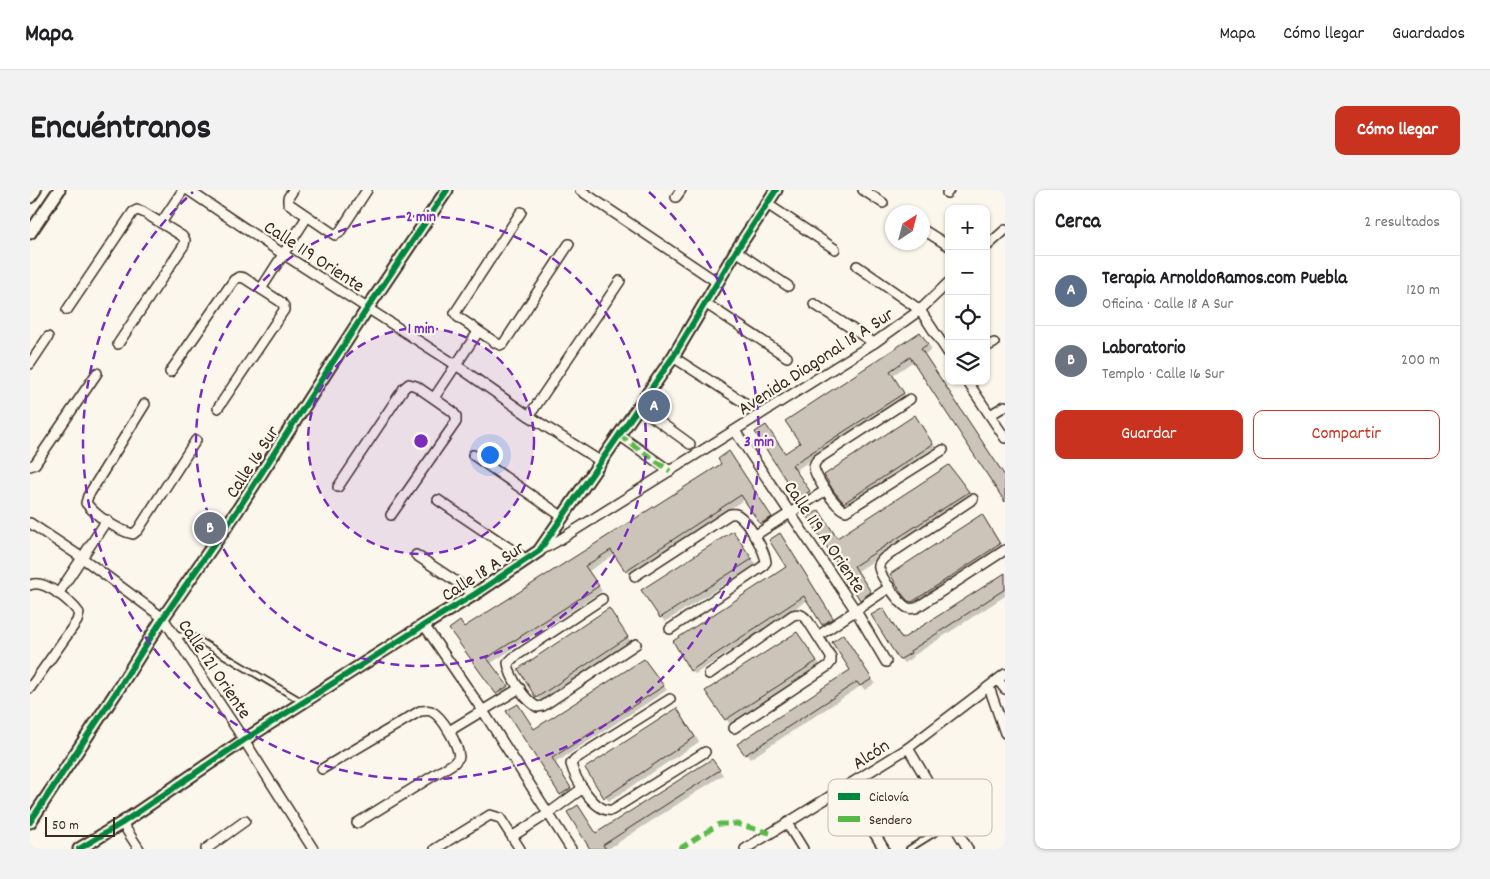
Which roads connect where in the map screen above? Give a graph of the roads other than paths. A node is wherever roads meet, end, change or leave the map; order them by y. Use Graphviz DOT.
graph roads {
  1 [pos="35,190"];
  2 [pos="59,190"];
  3 [pos="183,190"];
  4 [pos="188,190"];
  5 [pos="293,190"];
  6 [pos="367,190"];
  7 [pos="447,190"];
  8 [pos="580,190"];
  9 [pos="776,190"];
  10 [pos="863,190"];
  11 [pos="30,197"];
  12 [pos="883,203"];
  13 [pos="767,204"];
  14 [pos="521,212"];
  15 [pos="307,218"];
  16 [pos="161,223"];
  17 [pos="1005,230"];
  18 [pos="30,233"];
  19 [pos="930,234"];
  20 [pos="945,243"];
  21 [pos="990,243"];
  22 [pos="570,244"];
  23 [pos="835,248"];
  24 [pos="736,251"];
  25 [pos="283,254"];
  26 [pos="857,266"];
  27 [pos="620,281"];
  28 [pos="717,282"];
  29 [pos="788,286"];
  30 [pos="945,286"];
  31 [pos="261,289"];
  32 [pos="705,303"];
  33 [pos="814,304"];
  34 [pos="367,308"];
  35 [pos="67,310"];
  36 [pos="920,310"];
  37 [pos="478,332"];
  38 [pos="48,337"];
  39 [pos="874,343"];
  40 [pos="118,344"];
  41 [pos="945,348"];
  42 [pos="673,357"];
  43 [pos="787,358"];
  44 [pos="30,364"];
  45 [pos="456,365"];
  46 [pos="170,372"];
  47 [pos="97,373"];
  48 [pos="970,385"];
  49 [pos="434,398"];
  50 [pos="910,399"];
  51 [pos="743,402"];
  52 [pos="145,404"];
  53 [pos="1005,406"];
  54 [pos="639,407"];
  55 [pos="218,408"];
  56 [pos="990,415"];
  57 [pos="529,416"];
  58 [pos="735,431"];
  59 [pos="619,435"];
  60 [pos="1005,438"];
  61 [pos="196,440"];
  62 [pos="690,444"];
  63 [pos="943,450"];
  64 [pos="473,455"];
  65 [pos="600,461"];
  66 [pos="30,466"];
  67 [pos="670,471"];
  68 [pos="338,487"];
  69 [pos="826,490"];
  70 [pos="974,499"];
  71 [pos="438,500"];
  72 [pos="790,511"];
  73 [pos="391,515"];
  74 [pos="563,518"];
  75 [pos="107,520"];
  76 [pos="30,524"];
  77 [pos="754,536"];
  78 [pos="1005,550"];
  79 [pos="539,551"];
  80 [pos="416,555"];
  81 [pos="81,558"];
  82 [pos="527,560"];
  83 [pos="634,576"];
  84 [pos="30,585"];
  85 [pos="890,587"];
  86 [pos="58,594"];
  87 [pos="475,594"];
  88 [pos="602,599"];
  89 [pos="856,611"];
  90 [pos="163,618"];
  91 [pos="424,625"];
  92 [pos="670,629"];
  93 [pos="175,636"];
  94 [pos="818,636"];
  95 [pos="636,644"];
  96 [pos="886,662"];
  97 [pos="709,674"];
  98 [pos="1002,677"];
  99 [pos="989,687"];
  100 [pos="30,688"];
  101 [pos="520,688"];
  102 [pos="1005,689"];
  103 [pos="670,700"];
  104 [pos="303,702"];
  105 [pos="483,711"];
  106 [pos="734,728"];
  107 [pos="449,731"];
  108 [pos="1005,733"];
  109 [pos="244,740"];
  110 [pos="908,748"];
  111 [pos="705,752"];
  112 [pos="322,769"];
  113 [pos="859,779"];
  114 [pos="926,779"];
  115 [pos="583,788"];
  116 [pos="828,798"];
  117 [pos="549,813"];
  118 [pos="245,821"];
  119 [pos="30,822"];
  120 [pos="122,823"];
  121 [pos="786,823"];
  122 [pos="357,824"];
  123 [pos="512,836"];
  124 [pos="876,836"];
  125 [pos="931,836"];
  126 [pos="960,836"];
  127 [pos="79,849"];
  128 [pos="139,849"];
  129 [pos="206,849"];
  130 [pos="313,849"];
  131 [pos="435,849"];
  132 [pos="520,849"];
  133 [pos="571,849"];
  134 [pos="745,849"];
  135 [pos="803,849"];
  136 [pos="884,849"];
  137 [pos="908,849"];
  138 [pos="968,849"];
  1 -- 11 [label="street"];
  2 -- 18 [label="street"];
  3 -- 16 [label="street"];
  4 -- 25 [label="street, Calle 119 Oriente"];
  5 -- 15 [label="street"];
  6 -- 15 [label="street"];
  7 -- 34 [label="street, Calle 16 Sur"];
  8 -- 28 [label="street"];
  9 -- 13 [label="street, Calle 18 A Sur"];
  10 -- 12 [label="street"];
  13 -- 23 [label="street"];
  13 -- 24 [label="street, Calle 18 A Sur"];
  14 -- 37 [label="street"];
  15 -- 25 [label="street"];
  16 -- 35 [label="street"];
  16 -- 40 [label="street"];
  17 -- 21 [label="street"];
  19 -- 20 [label="street"];
  22 -- 37 [label="street"];
  24 -- 28 [label="street, Calle 18 A Sur"];
  24 -- 29 [label="street"];
  25 -- 31 [label="street"];
  25 -- 34 [label="street, Calle 119 Oriente"];
  26 -- 36 [label="street"];
  27 -- 57 [label="street"];
  28 -- 32 [label="street, Calle 18 A Sur"];
  30 -- 36 [label="street, Avenida Diagonal 18 A Sur"];
  31 -- 46 [label="street"];
  31 -- 55 [label="street"];
  32 -- 42 [label="street, Calle 18 A Sur"];
  32 -- 43 [label="street"];
  33 -- 39 [label="street"];
  34 -- 45 [label="street, Calle 119 Oriente"];
  34 -- 90 [label="street, Calle 16 Sur"];
  36 -- 39 [label="street, Avenida Diagonal 18 A Sur"];
  36 -- 41 [label="street"];
  37 -- 45 [label="street"];
  38 -- 44 [label="street"];
  39 -- 58 [label="street, Avenida Diagonal 18 A Sur"];
  42 -- 51 [label="street"];
  42 -- 54 [label="street, Calle 18 A Sur"];
  45 -- 49 [label="street"];
  45 -- 57 [label="street, Calle 119 Oriente"];
  47 -- 66 [label="street"];
  48 -- 56 [label="street"];
  49 -- 68 [label="street"];
  49 -- 73 [label="street"];
  50 -- 69 [label="street"];
  52 -- 75 [label="street"];
  53 -- 56 [label="street"];
  54 -- 59 [label="street, Calle 18 A Sur"];
  54 -- 62 [label="street"];
  56 -- 60 [label="street"];
  57 -- 65 [label="street, Calle 119 Oriente"];
  58 -- 67 [label="street, Avenida Diagonal 18 A Sur"];
  58 -- 72 [label="street, Calle 119 A Oriente"];
  59 -- 65 [label="street, Calle 18 A Sur"];
  59 -- 67 [label="street"];
  61 -- 75 [label="street"];
  63 -- 69 [label="street"];
  64 -- 74 [label="street"];
  65 -- 74 [label="street, Calle 18 A Sur"];
  67 -- 79 [label="street, Avenida Diagonal 18 A Sur"];
  69 -- 72 [label="street"];
  70 -- 85 [label="street"];
  71 -- 82 [label="street"];
  72 -- 77 [label="street"];
  72 -- 89 [label="street, Calle 119 A Oriente"];
  74 -- 79 [label="street, Calle 18 A Sur"];
  75 -- 81 [label="street"];
  76 -- 81 [label="street, Calle 121 Oriente"];
  77 -- 83 [label="street"];
  77 -- 92 [label="street"];
  78 -- 85 [label="street"];
  79 -- 82 [label="street, Calle 18 A Sur"];
  80 -- 87 [label="street"];
  81 -- 86 [label="street"];
  81 -- 90 [label="street, Calle 121 Oriente"];
  82 -- 87 [label="street, Calle 18 A Sur"];
  84 -- 86 [label="street"];
  85 -- 89 [label="street"];
  86 -- 100 [label="street"];
  87 -- 91 [label="street, Calle 18 A Sur"];
  88 -- 101 [label="street"];
  89 -- 94 [label="street"];
  89 -- 96 [label="street, Calle 119 A Oriente"];
  90 -- 93 [label="street, Calle 121 Oriente"];
  90 -- 119 [label="street, Calle 16 Sur"];
  91 -- 104 [label="street, Calle 18 A Sur"];
  91 -- 105 [label="street"];
  93 -- 104 [label="lane"];
  93 -- 109 [label="street, Calle 121 Oriente"];
  94 -- 97 [label="street"];
  94 -- 106 [label="street"];
  95 -- 101 [label="street"];
  98 -- 99 [label="street, Alcón"];
  98 -- 102 [label="street"];
  99 -- 108 [label="street"];
  99 -- 110 [label="street, Alcón"];
  101 -- 105 [label="street"];
  103 -- 115 [label="street"];
  104 -- 109 [label="street, Calle 18 A Sur"];
  105 -- 107 [label="street"];
  105 -- 117 [label="street"];
  107 -- 112 [label="street"];
  107 -- 122 [label="street"];
  109 -- 120 [label="street, Calle 18 A Sur"];
  109 -- 130 [label="street, Calle 121 Oriente"];
  110 -- 113 [label="street, Alcón"];
  110 -- 114 [label="street"];
  111 -- 115 [label="street"];
  115 -- 117 [label="street"];
  116 -- 121 [label="street, Alcón"];
  117 -- 123 [label="street"];
  117 -- 133 [label="street"];
  118 -- 129 [label="street"];
  120 -- 127 [label="street, Calle 18 A Sur"];
  120 -- 128 [label="street"];
  121 -- 134 [label="street, Alcón"];
  121 -- 135 [label="street"];
  123 -- 131 [label="street"];
  123 -- 132 [label="street"];
  124 -- 136 [label="street"];
  125 -- 137 [label="lane"];
  126 -- 138 [label="street"];
}
